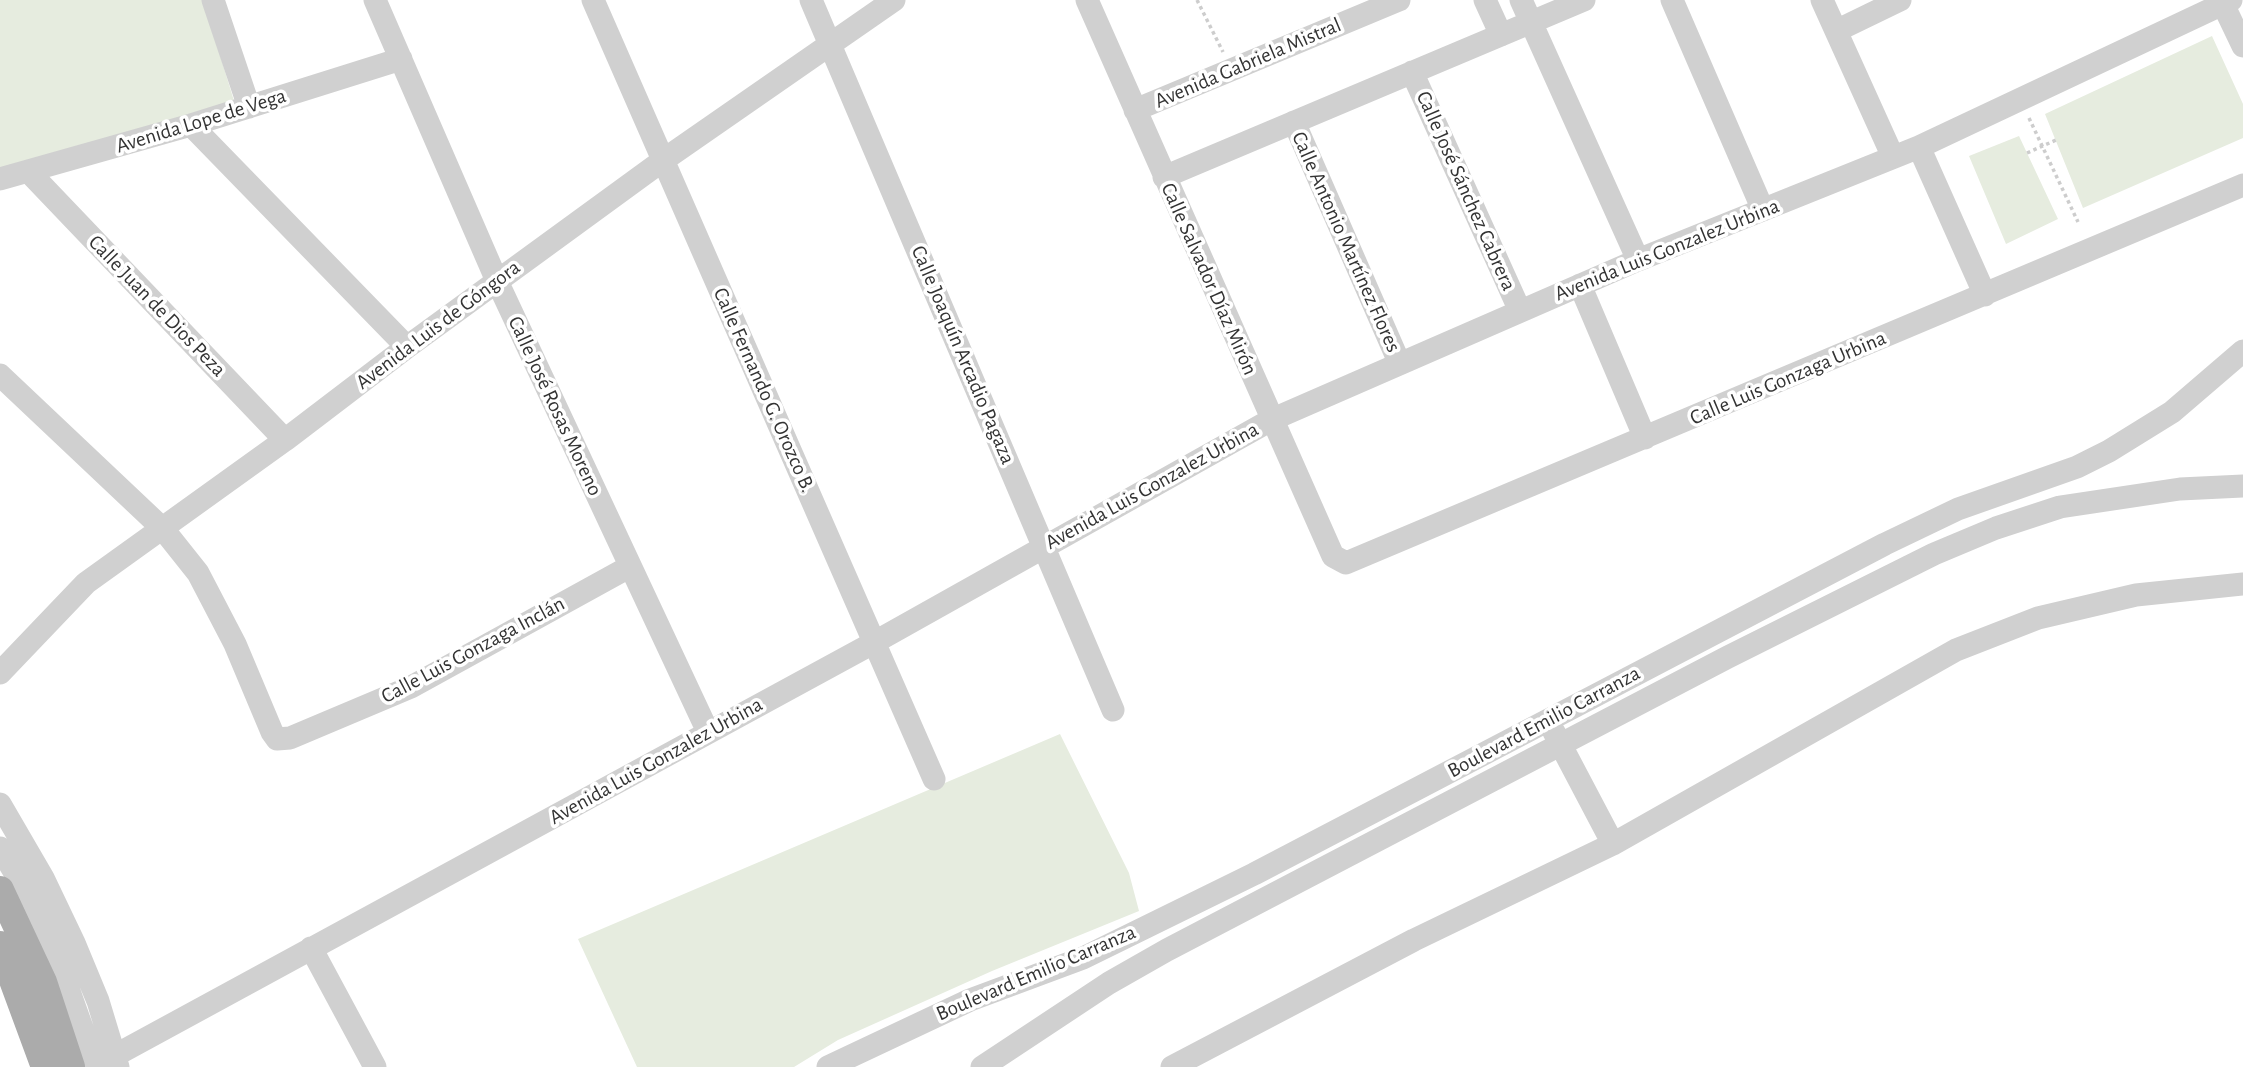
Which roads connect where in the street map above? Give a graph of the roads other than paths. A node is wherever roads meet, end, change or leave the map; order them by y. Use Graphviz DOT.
graph roads {
  1 [pos="213,0"];
  2 [pos="375,0"];
  3 [pos="593,0"];
  4 [pos="811,0"];
  5 [pos="894,0"];
  6 [pos="1087,0"];
  7 [pos="1399,0"];
  8 [pos="1485,0"];
  9 [pos="1521,0"];
  10 [pos="1584,0"];
  11 [pos="1672,0"];
  12 [pos="1822,0"];
  13 [pos="1900,0"];
  14 [pos="2225,1"];
  15 [pos="1531,22"];
  16 [pos="1836,31"];
  17 [pos="1501,35"];
  18 [pos="2243,46"];
  19 [pos="831,47"];
  20 [pos="401,59"];
  21 [pos="1412,72"];
  22 [pos="249,107"];
  23 [pos="1135,110"];
  24 [pos="1294,122"];
  25 [pos="191,125"];
  26 [pos="1919,147"];
  27 [pos="1893,158"];
  28 [pos="662,161"];
  29 [pos="29,172"];
  30 [pos="1164,177"];
  31 [pos="0,179"];
  32 [pos="2243,185"];
  33 [pos="1763,210"];
  34 [pos="1638,260"];
  35 [pos="498,281"];
  36 [pos="1580,285"];
  37 [pos="1985,295"];
  38 [pos="1520,311"];
  39 [pos="407,347"];
  40 [pos="2243,351"];
  41 [pos="1399,362"];
  42 [pos="0,375"];
  43 [pos="1270,420"];
  44 [pos="1645,438"];
  45 [pos="285,440"];
  46 [pos="2243,486"];
  47 [pos="163,529"];
  48 [pos="1044,546"];
  49 [pos="1333,556"];
  50 [pos="629,567"];
  51 [pos="2243,584"];
  52 [pos="876,642"];
  53 [pos="0,673"];
  54 [pos="1113,710"];
  55 [pos="1548,720"];
  56 [pos="708,732"];
  57 [pos="1560,744"];
  58 [pos="934,779"];
  59 [pos="0,804"];
  60 [pos="1613,844"];
  61 [pos="0,848"];
  62 [pos="0,890"];
  63 [pos="0,945"];
  64 [pos="311,948"];
  65 [pos="109,1063"];
  66 [pos="45,1067"];
  67 [pos="71,1067"];
  68 [pos="375,1067"];
  69 [pos="828,1067"];
  70 [pos="982,1067"];
  71 [pos="1172,1067"];
  1 -- 22 [label="street"];
  2 -- 20 [label="street, Calle José Rosas Moreno"];
  3 -- 28 [label="street, Calle Fernando G. Orozco B."];
  4 -- 19 [label="street, Calle Joaquín Arcadio Pagaza"];
  5 -- 19 [label="street, Avenida Luis de Góngora"];
  6 -- 23 [label="street, Calle Salvador Díaz Mirón"];
  7 -- 23 [label="street, Avenida Gabriela Mistral"];
  8 -- 17 [label="street"];
  9 -- 15 [label="street"];
  10 -- 15 [label="street"];
  11 -- 33 [label="street"];
  12 -- 16 [label="street"];
  13 -- 16 [label="street"];
  14 -- 18 [label="street"];
  14 -- 26 [label="street, Avenida Luis Gonzalez Urbina"];
  15 -- 17 [label="street"];
  15 -- 34 [label="street"];
  16 -- 27 [label="street"];
  17 -- 21 [label="street"];
  19 -- 28 [label="street, Avenida Luis de Góngora"];
  19 -- 48 [label="street, Calle Joaquín Arcadio Pagaza"];
  20 -- 22 [label="street, Avenida Lope de Vega"];
  20 -- 35 [label="street, Calle José Rosas Moreno"];
  21 -- 24 [label="street"];
  21 -- 38 [label="street, Calle José Sánchez Cabrera"];
  22 -- 25 [label="street, Avenida Lope de Vega"];
  23 -- 30 [label="street, Calle Salvador Díaz Mirón"];
  24 -- 30 [label="street"];
  24 -- 41 [label="street, Calle Antonio Martínez Flores"];
  25 -- 29 [label="street, Avenida Lope de Vega"];
  25 -- 39 [label="street"];
  26 -- 27 [label="street, Avenida Luis Gonzalez Urbina"];
  26 -- 37 [label="street"];
  27 -- 33 [label="street, Avenida Luis Gonzalez Urbina"];
  28 -- 35 [label="street, Avenida Luis de Góngora"];
  28 -- 52 [label="street, Calle Fernando G. Orozco B."];
  29 -- 31 [label="street, Avenida Lope de Vega"];
  29 -- 45 [label="street, Calle Juan de Dios Peza"];
  30 -- 43 [label="street, Calle Salvador Díaz Mirón"];
  32 -- 37 [label="street, Calle Luis Gonzaga Urbina"];
  33 -- 34 [label="street, Avenida Luis Gonzalez Urbina"];
  34 -- 36 [label="street, Avenida Luis Gonzalez Urbina"];
  35 -- 39 [label="street, Avenida Luis de Góngora"];
  35 -- 50 [label="street, Calle José Rosas Moreno"];
  36 -- 38 [label="street, Avenida Luis Gonzalez Urbina"];
  36 -- 44 [label="street"];
  37 -- 44 [label="street, Calle Luis Gonzaga Urbina"];
  38 -- 41 [label="street, Avenida Luis Gonzalez Urbina"];
  39 -- 45 [label="street, Avenida Luis de Góngora"];
  40 -- 55 [label="street, Boulevard Emilio Carranza"];
  41 -- 43 [label="street, Avenida Luis Gonzalez Urbina"];
  42 -- 47 [label="street, Calle Luis Gonzaga Inclán"];
  43 -- 48 [label="street, Avenida Luis Gonzalez Urbina"];
  43 -- 49 [label="street, Calle Salvador Díaz Mirón"];
  44 -- 49 [label="street, Calle Luis Gonzaga Urbina"];
  45 -- 47 [label="street, Avenida Luis de Góngora"];
  46 -- 57 [label="street, Boulevard Emilio Carranza"];
  47 -- 50 [label="street, Calle Luis Gonzaga Inclán"];
  47 -- 53 [label="street, Avenida Luis de Góngora"];
  48 -- 52 [label="street, Avenida Luis Gonzalez Urbina"];
  48 -- 54 [label="street, Calle Joaquín Arcadio Pagaza"];
  50 -- 56 [label="street, Calle José Rosas Moreno"];
  51 -- 60 [label="street"];
  52 -- 56 [label="street, Avenida Luis Gonzalez Urbina"];
  52 -- 58 [label="street, Calle Fernando G. Orozco B."];
  55 -- 57 [label="street"];
  55 -- 69 [label="street, Boulevard Emilio Carranza"];
  56 -- 64 [label="street, Avenida Luis Gonzalez Urbina"];
  57 -- 60 [label="street"];
  57 -- 70 [label="street, Boulevard Emilio Carranza"];
  59 -- 65 [label="street"];
  60 -- 71 [label="street"];
  61 -- 65 [label="street"];
  62 -- 67 [label="main road"];
  63 -- 66 [label="main road"];
  64 -- 65 [label="street, Avenida Luis Gonzalez Urbina"];
  64 -- 68 [label="street"];
}
